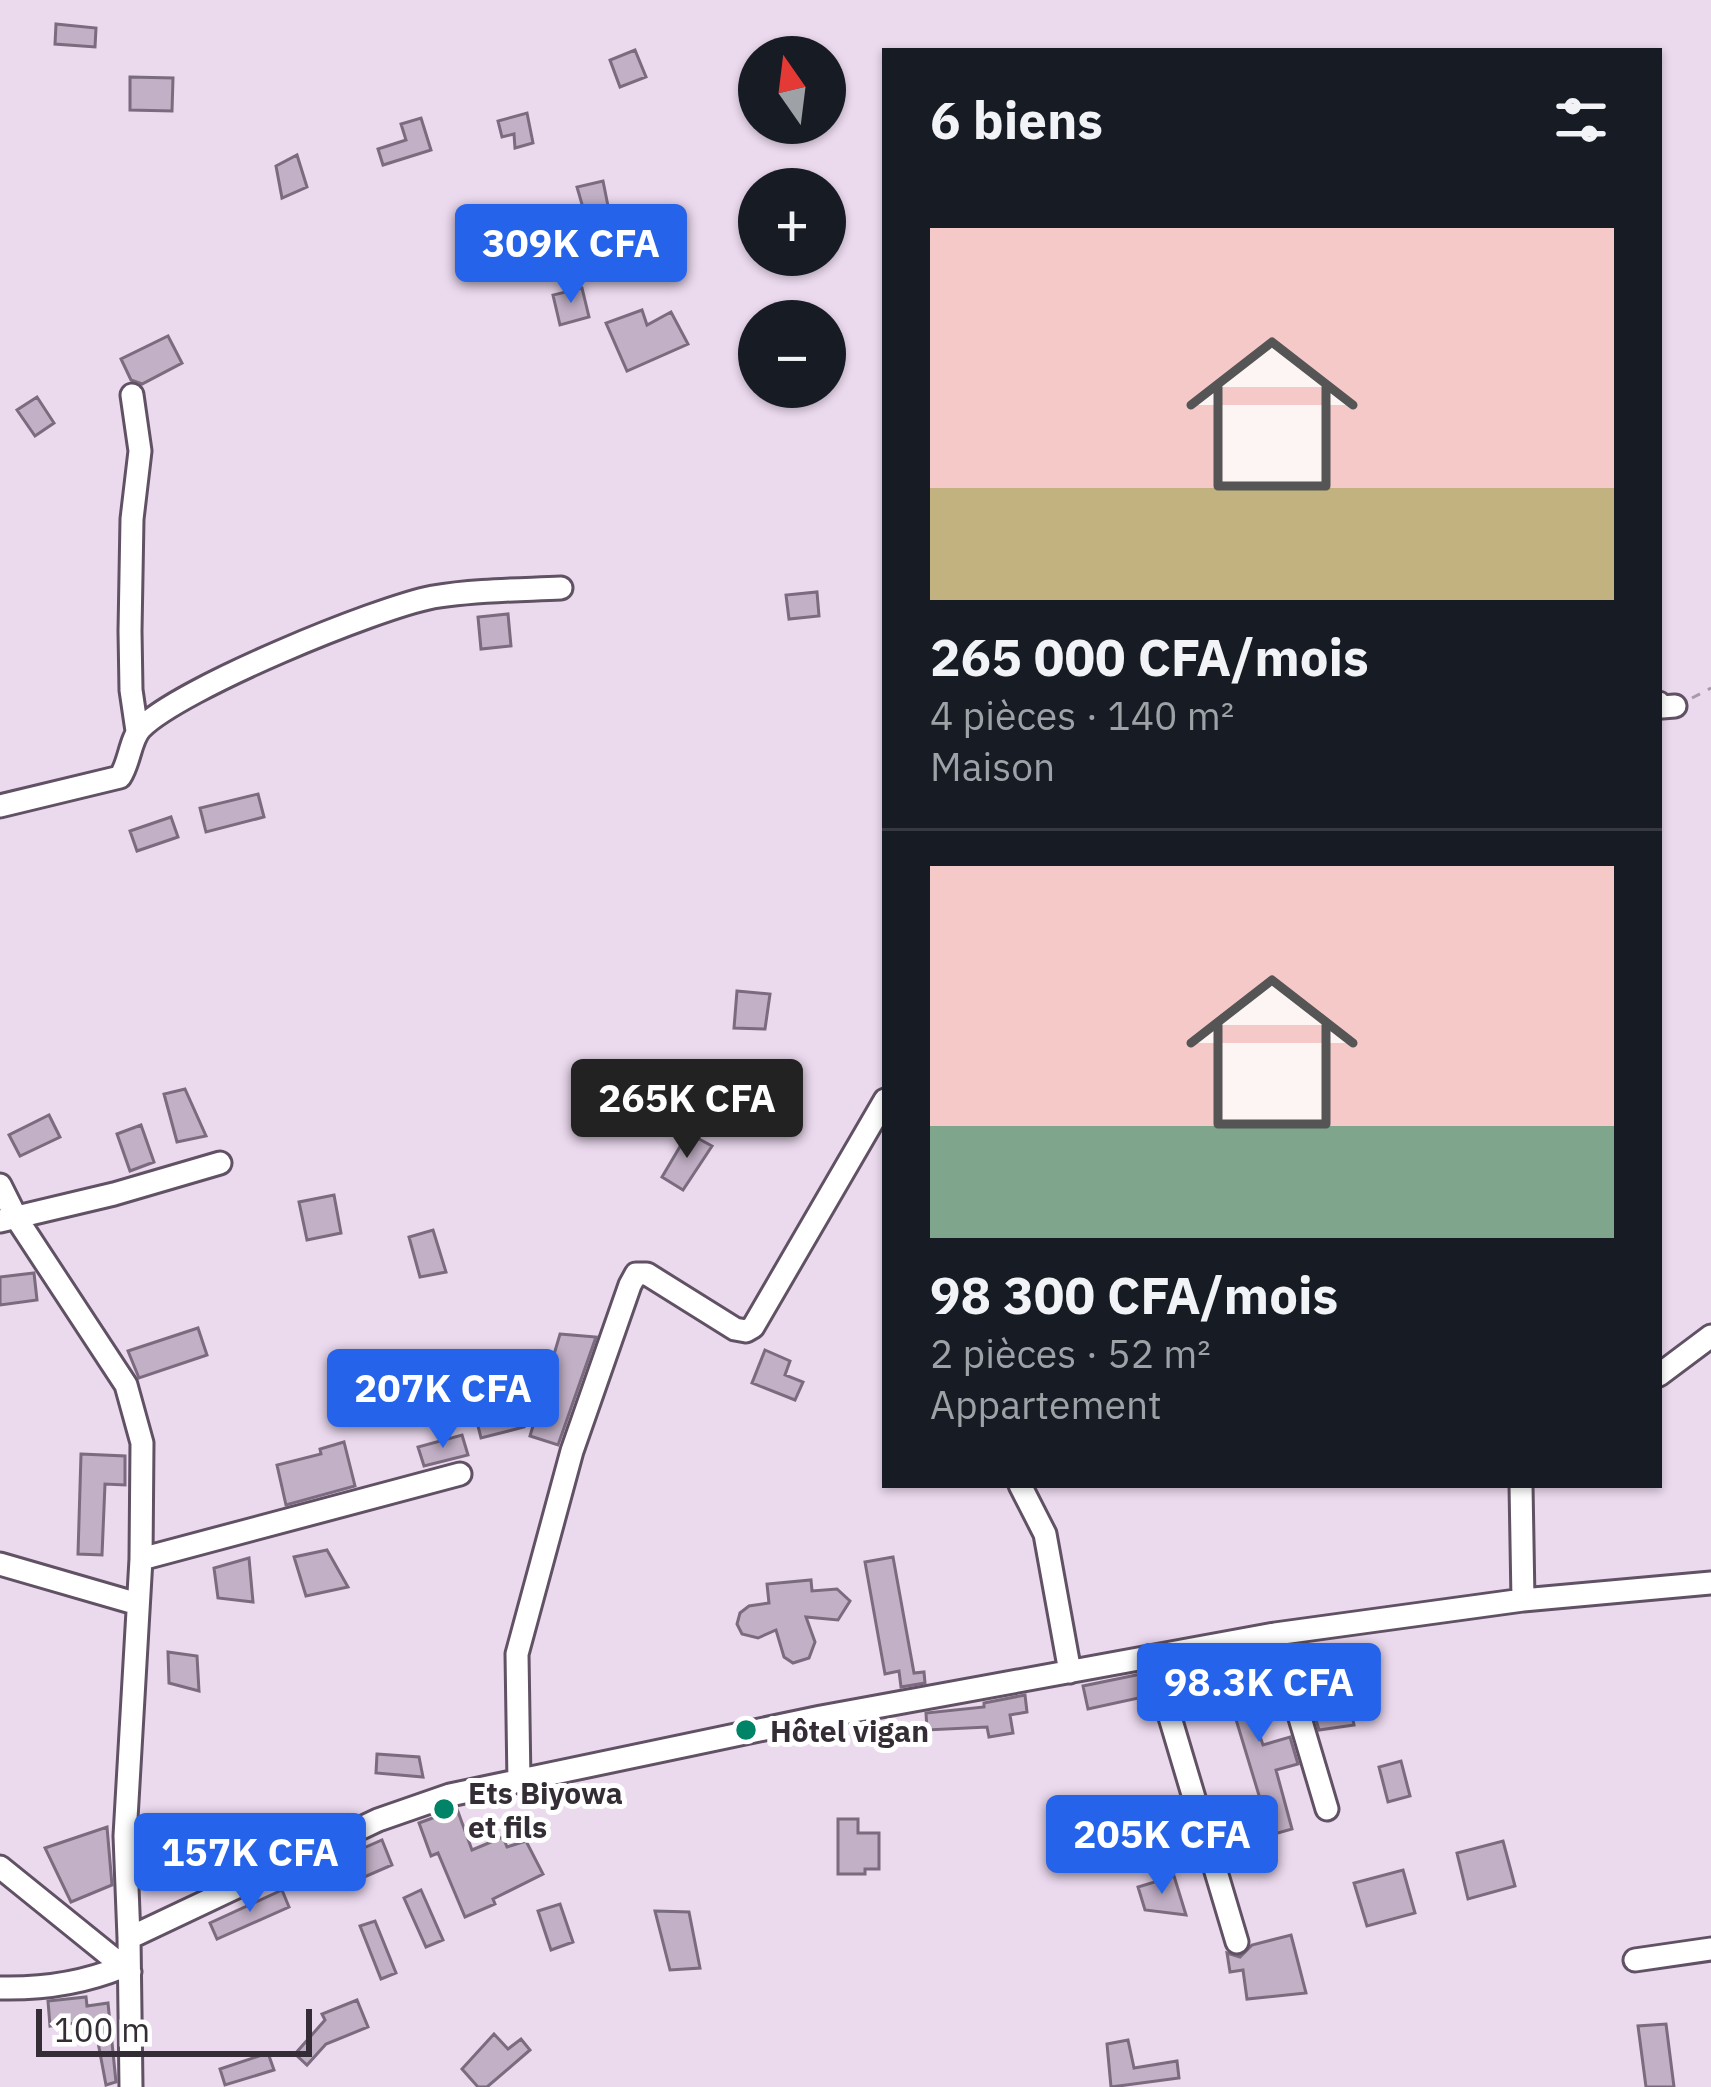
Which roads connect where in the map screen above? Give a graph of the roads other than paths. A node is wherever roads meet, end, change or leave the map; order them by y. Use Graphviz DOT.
graph roads {
  1 [pos="132,395"];
  2 [pos="561,588"];
  3 [pos="137,731"];
  4 [pos="0,806"];
  5 [pos="882,1105"];
  6 [pos="220,1163"];
  7 [pos="0,1185"];
  8 [pos="8,1220"];
  9 [pos="1711,1336"];
  10 [pos="1662,1373"];
  11 [pos="460,1474"];
  12 [pos="1022,1488"];
  13 [pos="1521,1488"];
  14 [pos="141,1559"];
  15 [pos="0,1564"];
  16 [pos="1711,1583"];
  17 [pos="1523,1600"];
  18 [pos="138,1604"];
  19 [pos="1275,1634"];
  20 [pos="1152,1657"];
  21 [pos="1070,1672"];
  22 [pos="520,1782"];
  23 [pos="1328,1809"];
  24 [pos="0,1868"];
  25 [pos="129,1938"];
  26 [pos="1237,1942"];
  27 [pos="1711,1949"];
  28 [pos="1634,1960"];
  29 [pos="126,1969"];
  30 [pos="0,1988"];
  31 [pos="131,2087"];
  1 -- 3 [label="street"];
  2 -- 3 [label="street"];
  3 -- 4 [label="street"];
  5 -- 22 [label="street"];
  6 -- 8 [label="street"];
  7 -- 8 [label="street"];
  8 -- 14 [label="street"];
  9 -- 10 [label="street"];
  11 -- 14 [label="street"];
  12 -- 21 [label="street"];
  13 -- 17 [label="street"];
  14 -- 18 [label="street"];
  15 -- 18 [label="street"];
  16 -- 17 [label="street"];
  17 -- 19 [label="street"];
  18 -- 25 [label="street"];
  19 -- 20 [label="street"];
  19 -- 23 [label="street"];
  20 -- 21 [label="street"];
  20 -- 26 [label="street"];
  21 -- 22 [label="street"];
  22 -- 25 [label="street"];
  24 -- 29 [label="street"];
  25 -- 29 [label="street"];
  27 -- 28 [label="street"];
  29 -- 30 [label="street"];
  29 -- 31 [label="street"];
}
